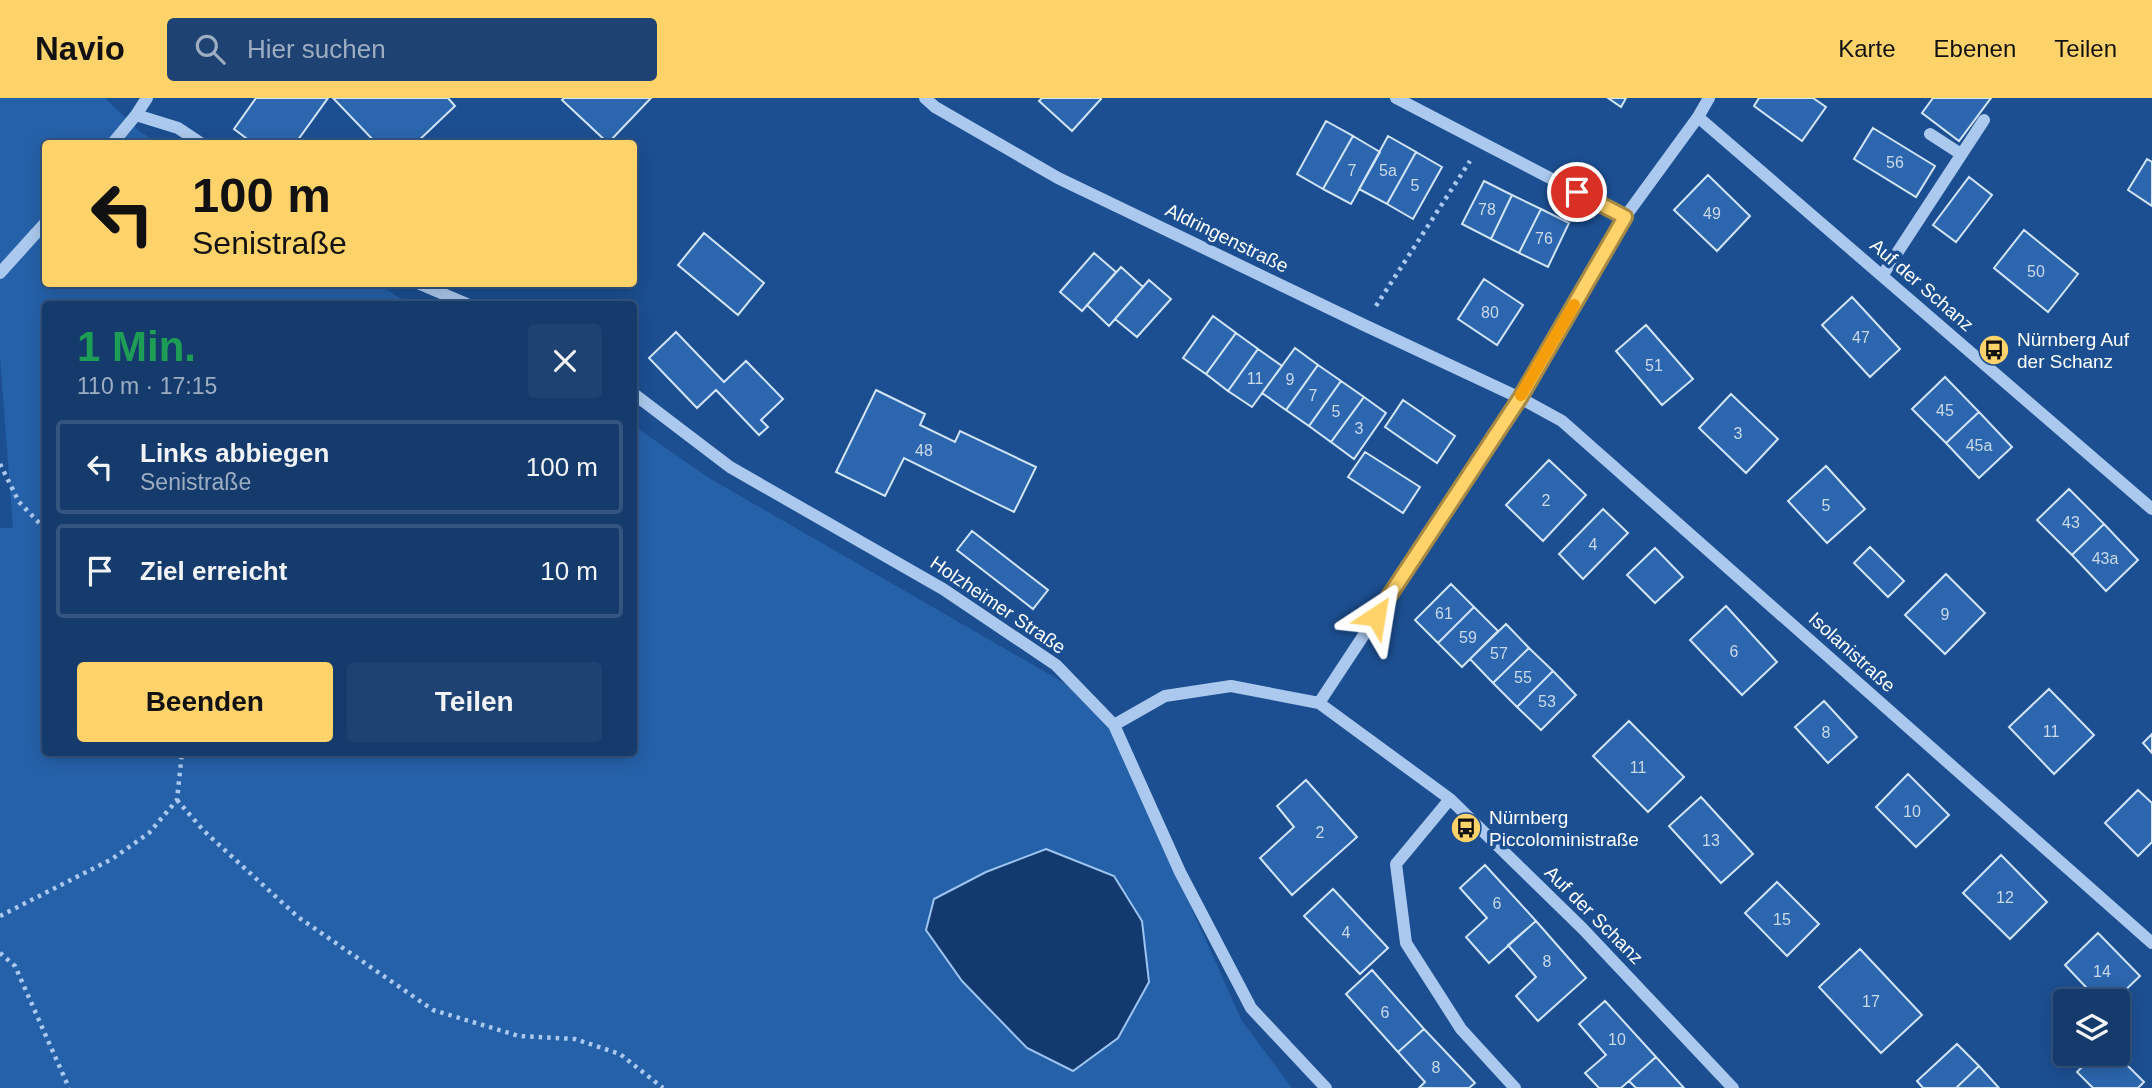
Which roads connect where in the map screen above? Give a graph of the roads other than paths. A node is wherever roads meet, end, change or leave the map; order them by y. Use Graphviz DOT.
graph roads {
  1 [pos="147,98"];
  2 [pos="925,98"];
  3 [pos="1396,98"];
  4 [pos="1709,98"];
  5 [pos="136,115"];
  6 [pos="1698,117"];
  7 [pos="1984,120"];
  8 [pos="1930,134"];
  9 [pos="115,140"];
  10 [pos="196,140"];
  11 [pos="1961,155"];
  12 [pos="1625,217"];
  13 [pos="42,226"];
  14 [pos="0,273"];
  15 [pos="1882,276"];
  16 [pos="428,287"];
  17 [pos="460,301"];
  18 [pos="637,396"];
  19 [pos="1520,398"];
  20 [pos="2152,509"];
  21 [pos="1318,703"];
  22 [pos="1114,725"];
  23 [pos="1450,799"];
  24 [pos="2152,943"];
  25 [pos="1326,1088"];
  26 [pos="1515,1088"];
  27 [pos="1733,1088"];
  1 -- 5 [label="street"];
  2 -- 19 [label="street, Aldringenstraße"];
  3 -- 12 [label="street"];
  4 -- 6 [label="street"];
  5 -- 9 [label="street"];
  5 -- 10 [label="street"];
  6 -- 12 [label="street"];
  6 -- 15 [label="street, Auf der Schanz"];
  7 -- 11 [label="street"];
  8 -- 11 [label="street"];
  11 -- 15 [label="street"];
  12 -- 19 [label="street"];
  13 -- 14 [label="street"];
  15 -- 20 [label="street, Auf der Schanz"];
  16 -- 17 [label="street"];
  18 -- 22 [label="street, Holzheimer Straße"];
  19 -- 21 [label="street"];
  19 -- 24 [label="street, Isolanistraße"];
  21 -- 22 [label="street, Auf der Schanz"];
  21 -- 23 [label="street, Auf der Schanz"];
  22 -- 25 [label="street, Holzheimer Straße"];
  23 -- 26 [label="street"];
  23 -- 27 [label="street, Auf der Schanz"];
}
